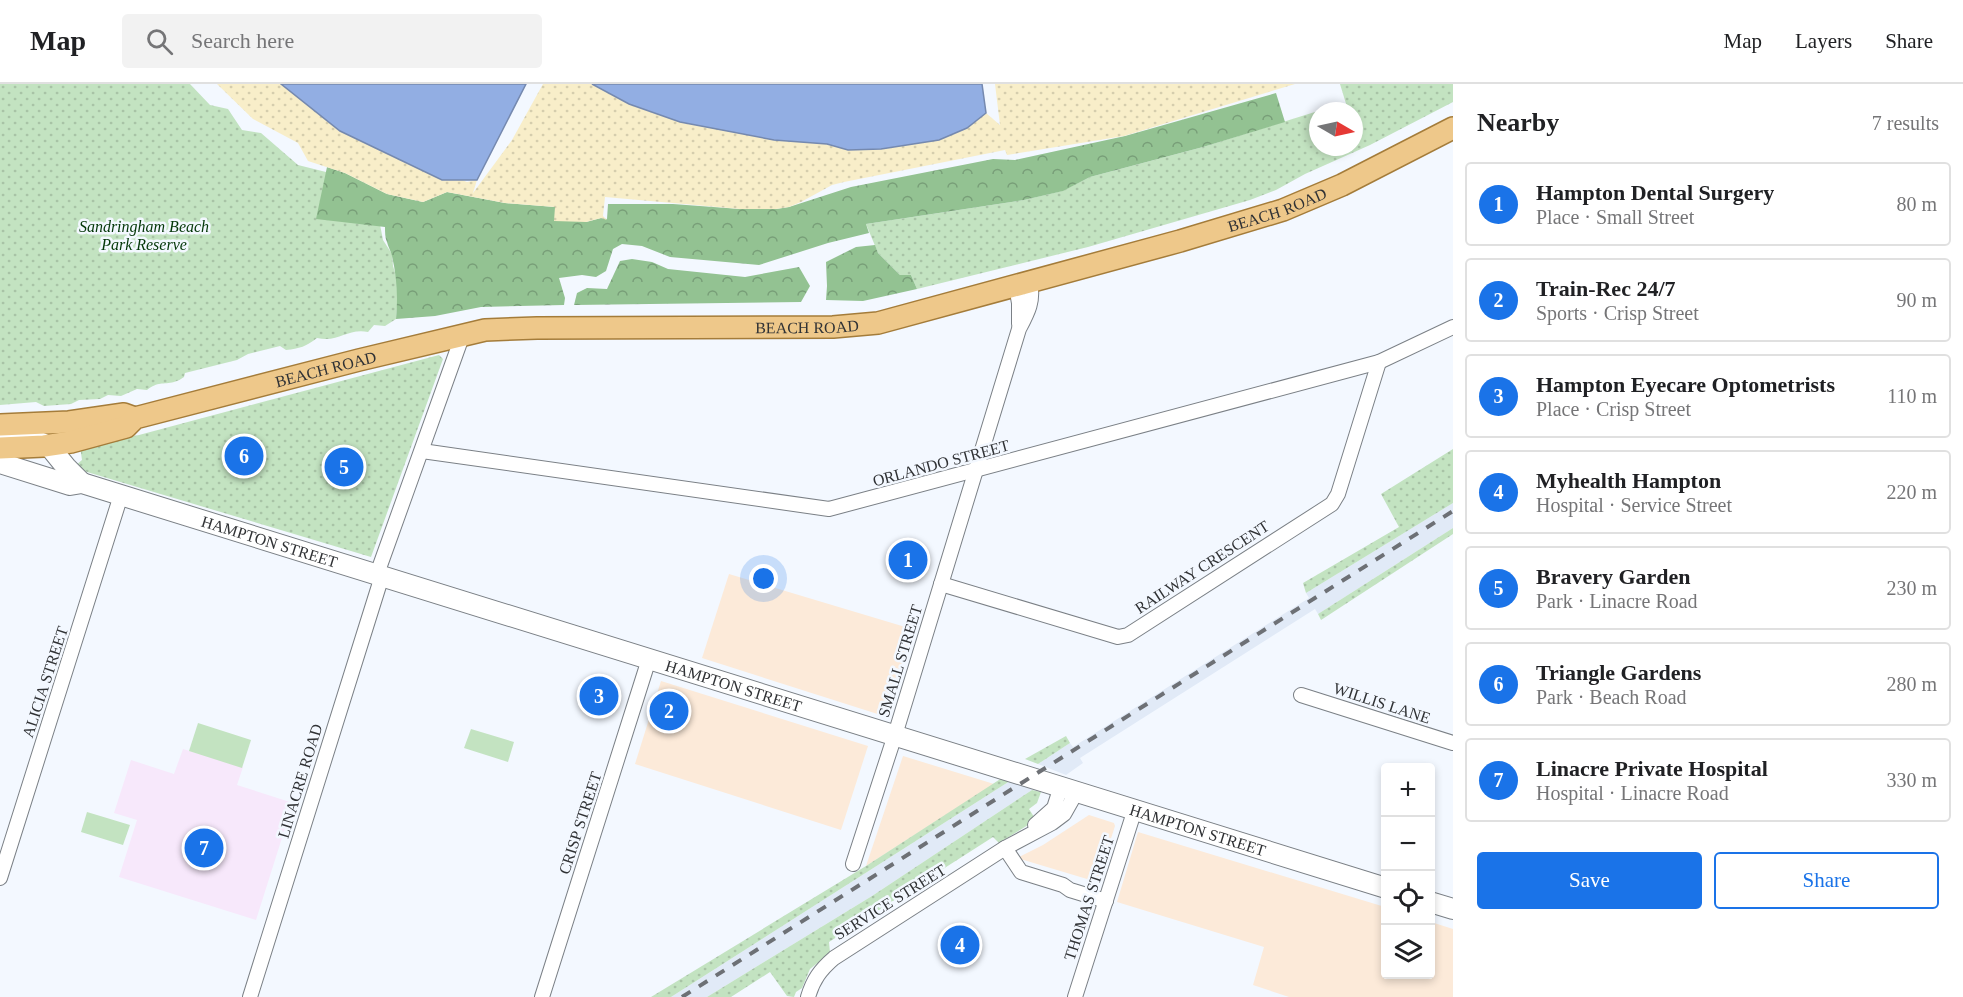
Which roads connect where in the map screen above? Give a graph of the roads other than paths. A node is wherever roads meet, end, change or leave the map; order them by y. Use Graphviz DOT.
graph roads {
  1 [pos="1453,128"];
  2 [pos="1023,284"];
  3 [pos="1453,327"];
  4 [pos="463,334"];
  5 [pos="1379,362"];
  6 [pos="135,418"];
  7 [pos="0,424"];
  8 [pos="0,433"];
  9 [pos="49,446"];
  10 [pos="0,448"];
  11 [pos="422,451"];
  12 [pos="0,463"];
  13 [pos="976,470"];
  14 [pos="82,483"];
  15 [pos="121,495"];
  16 [pos="380,575"];
  17 [pos="941,584"];
  18 [pos="649,659"];
  19 [pos="1301,695"];
  20 [pos="895,735"];
  21 [pos="1453,743"];
  22 [pos="1069,789"];
  23 [pos="1135,809"];
  24 [pos="1005,848"];
  25 [pos="853,864"];
  26 [pos="0,878"];
  27 [pos="1381,886"];
  28 [pos="1106,901"];
  29 [pos="1435,903"];
  30 [pos="1453,909"];
  31 [pos="255,995"];
  32 [pos="542,997"];
  33 [pos="808,997"];
  34 [pos="1075,997"];
  1 -- 2 [label="main road, BEACH ROAD"];
  2 -- 4 [label="main road, BEACH ROAD"];
  2 -- 13 [label="street, SMALL STREET"];
  3 -- 5 [label="street, ORLANDO STREET"];
  4 -- 6 [label="main road, BEACH ROAD"];
  4 -- 11 [label="street, LINACRE ROAD"];
  5 -- 13 [label="street, ORLANDO STREET"];
  5 -- 17 [label="street, RAILWAY CRESCENT"];
  6 -- 7 [label="main road, BEACH ROAD"];
  6 -- 9 [label="main road, BEACH ROAD"];
  8 -- 9 [label="main road"];
  9 -- 10 [label="main road, BEACH ROAD"];
  9 -- 14 [label="main road, HAMPTON STREET"];
  11 -- 13 [label="street, ORLANDO STREET"];
  11 -- 16 [label="street, LINACRE ROAD"];
  12 -- 14 [label="main road, HAMPTON STREET"];
  13 -- 17 [label="street, SMALL STREET"];
  14 -- 15 [label="main road, HAMPTON STREET"];
  15 -- 16 [label="main road, HAMPTON STREET"];
  15 -- 26 [label="street, ALICIA STREET"];
  16 -- 18 [label="main road, HAMPTON STREET"];
  16 -- 31 [label="street, LINACRE ROAD"];
  17 -- 20 [label="street, SMALL STREET"];
  18 -- 20 [label="main road, HAMPTON STREET"];
  18 -- 32 [label="street, CRISP STREET"];
  19 -- 21 [label="street, WILLIS LANE"];
  20 -- 22 [label="main road, HAMPTON STREET"];
  20 -- 25 [label="street, SMALL STREET"];
  22 -- 23 [label="main road, HAMPTON STREET"];
  22 -- 24 [label="street, SERVICE STREET"];
  23 -- 27 [label="main road, HAMPTON STREET"];
  23 -- 28 [label="street, THOMAS STREET"];
  24 -- 28 [label="street"];
  24 -- 33 [label="street, SERVICE STREET"];
  28 -- 34 [label="street, THOMAS STREET"];
  29 -- 30 [label="main road"];
}
